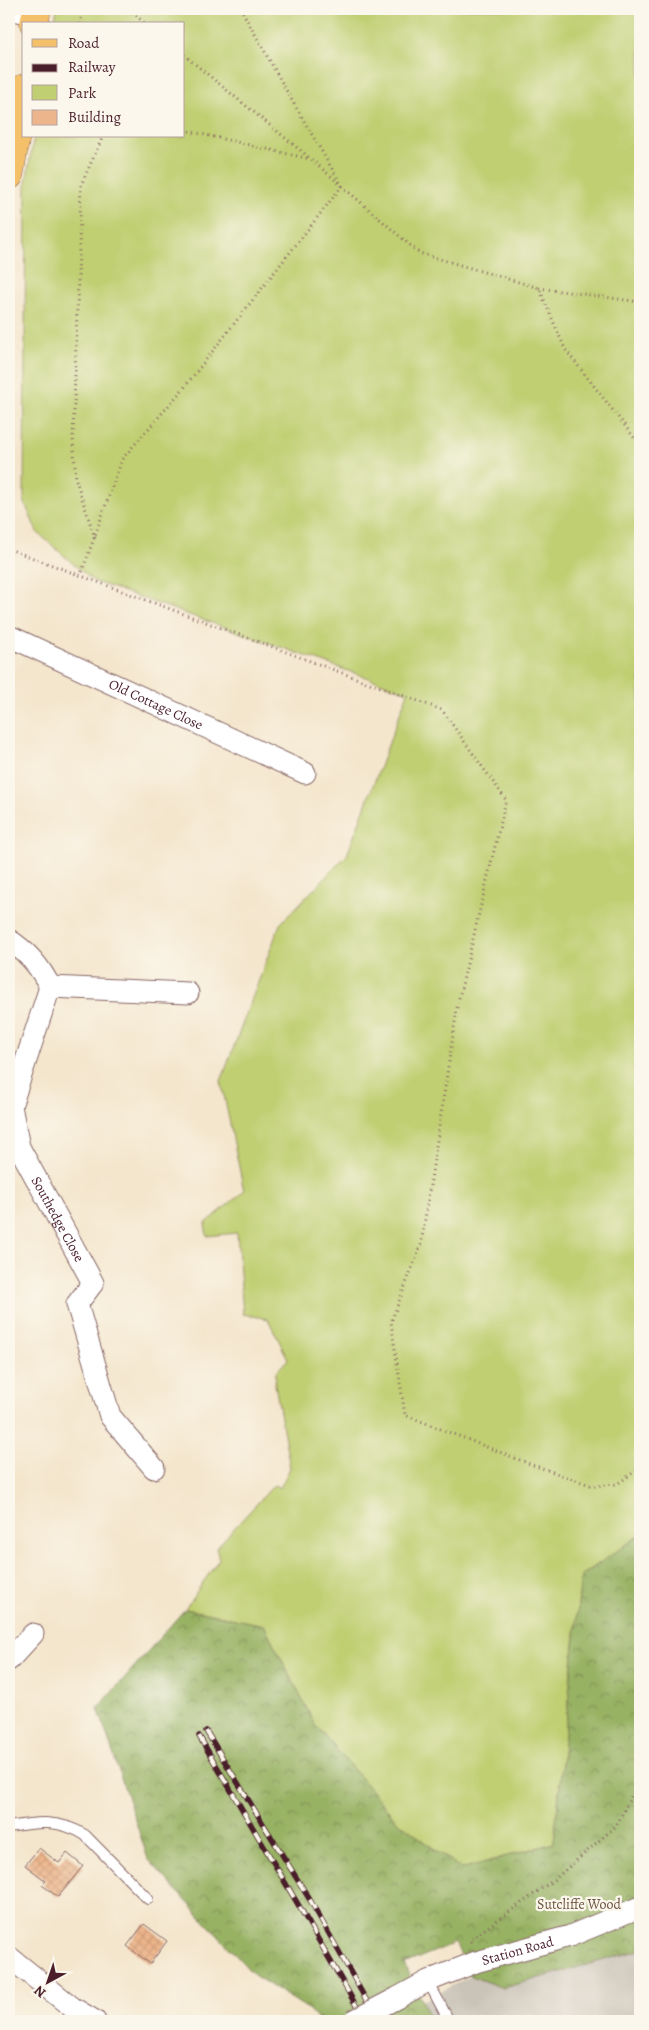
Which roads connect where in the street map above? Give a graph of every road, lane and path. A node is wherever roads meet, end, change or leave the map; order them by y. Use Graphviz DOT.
graph roads {
  1 [pos="9,9"];
  2 [pos="83,9"];
  3 [pos="128,9"];
  4 [pos="241,9"];
  5 [pos="36,16"];
  6 [pos="80,22"];
  7 [pos="144,22"];
  8 [pos="185,55"];
  9 [pos="22,100"];
  10 [pos="185,130"];
  11 [pos="101,138"];
  12 [pos="311,159"];
  13 [pos="9,176"];
  14 [pos="342,186"];
  15 [pos="539,288"];
  16 [pos="640,302"];
  17 [pos="640,445"];
  18 [pos="95,538"];
  19 [pos="9,549"];
  20 [pos="82,572"];
  21 [pos="9,636"];
  22 [pos="305,772"];
  23 [pos="9,940"];
  24 [pos="50,987"];
  25 [pos="188,993"];
  26 [pos="154,1468"];
  27 [pos="640,1468"];
  28 [pos="33,1634"];
  29 [pos="9,1660"];
  30 [pos="640,1779"];
  31 [pos="9,1827"];
  32 [pos="148,1899"];
  33 [pos="640,1907"];
  34 [pos="9,1957"];
  35 [pos="476,1962"];
  36 [pos="428,1981"];
  37 [pos="95,2021"];
  38 [pos="353,2021"];
  39 [pos="449,2021"];
  1 -- 5 [label="street"];
  2 -- 6 [label="path"];
  3 -- 7 [label="path"];
  4 -- 14 [label="path"];
  8 -- 12 [label="path"];
  9 -- 13 [label="main road"];
  10 -- 12 [label="path"];
  11 -- 18 [label="path"];
  12 -- 14 [label="path"];
  14 -- 15 [label="path"];
  14 -- 18 [label="path"];
  15 -- 16 [label="path"];
  15 -- 17 [label="path"];
  18 -- 20 [label="path"];
  19 -- 27 [label="path"];
  21 -- 22 [label="street, Old Cottage Close"];
  23 -- 24 [label="street"];
  24 -- 25 [label="street"];
  24 -- 26 [label="street, Southedge Close"];
  28 -- 29 [label="street"];
  30 -- 35 [label="path"];
  31 -- 32 [label="lane"];
  33 -- 35 [label="street, Station Road"];
  34 -- 37 [label="street"];
  35 -- 36 [label="street, Station Road"];
  36 -- 38 [label="street, Station Road, bridge"];
  36 -- 39 [label="lane"];
}
